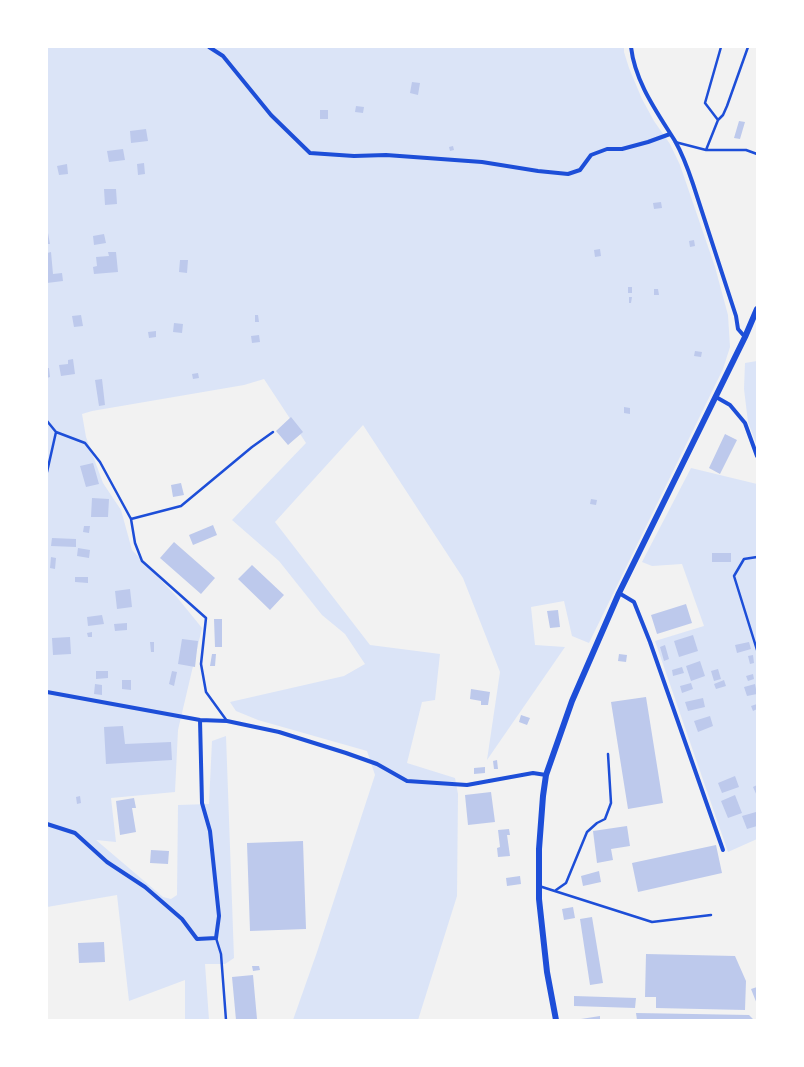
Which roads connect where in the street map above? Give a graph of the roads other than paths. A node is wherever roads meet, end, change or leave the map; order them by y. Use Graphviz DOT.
graph roads {
  1 [pos="209,47"];
  2 [pos="631,47"];
  3 [pos="721,47"];
  4 [pos="748,47"];
  5 [pos="718,120"];
  6 [pos="670,134"];
  7 [pos="675,142"];
  8 [pos="706,150"];
  9 [pos="757,154"];
  10 [pos="757,309"];
  11 [pos="745,338"];
  12 [pos="716,397"];
  13 [pos="47,421"];
  14 [pos="56,432"];
  15 [pos="273,432"];
  16 [pos="757,456"];
  17 [pos="47,472"];
  18 [pos="131,519"];
  19 [pos="757,557"];
  20 [pos="619,593"];
  21 [pos="757,650"];
  22 [pos="47,692"];
  23 [pos="200,720"];
  24 [pos="227,721"];
  25 [pos="608,754"];
  26 [pos="546,775"];
  27 [pos="47,824"];
  28 [pos="724,850"];
  29 [pos="539,885"];
  30 [pos="555,891"];
  31 [pos="711,915"];
  32 [pos="216,938"];
  33 [pos="226,1020"];
  34 [pos="556,1020"];
  1 -- 6 [label="street"];
  2 -- 6 [label="street"];
  3 -- 5 [label="lane"];
  4 -- 5 [label="lane"];
  5 -- 8 [label="lane"];
  6 -- 7 [label="street"];
  7 -- 8 [label="lane"];
  7 -- 11 [label="street"];
  8 -- 9 [label="lane"];
  10 -- 11 [label="street"];
  11 -- 12 [label="street"];
  12 -- 16 [label="street"];
  12 -- 20 [label="street"];
  13 -- 14 [label="lane"];
  14 -- 17 [label="lane"];
  14 -- 18 [label="lane"];
  15 -- 18 [label="lane"];
  18 -- 24 [label="lane"];
  19 -- 21 [label="lane"];
  20 -- 26 [label="street"];
  20 -- 28 [label="street"];
  22 -- 23 [label="street"];
  23 -- 24 [label="street"];
  23 -- 32 [label="street"];
  24 -- 26 [label="street"];
  25 -- 30 [label="lane"];
  26 -- 29 [label="street"];
  27 -- 32 [label="street"];
  29 -- 30 [label="lane"];
  29 -- 34 [label="street"];
  30 -- 31 [label="lane"];
  32 -- 33 [label="lane"];
}
